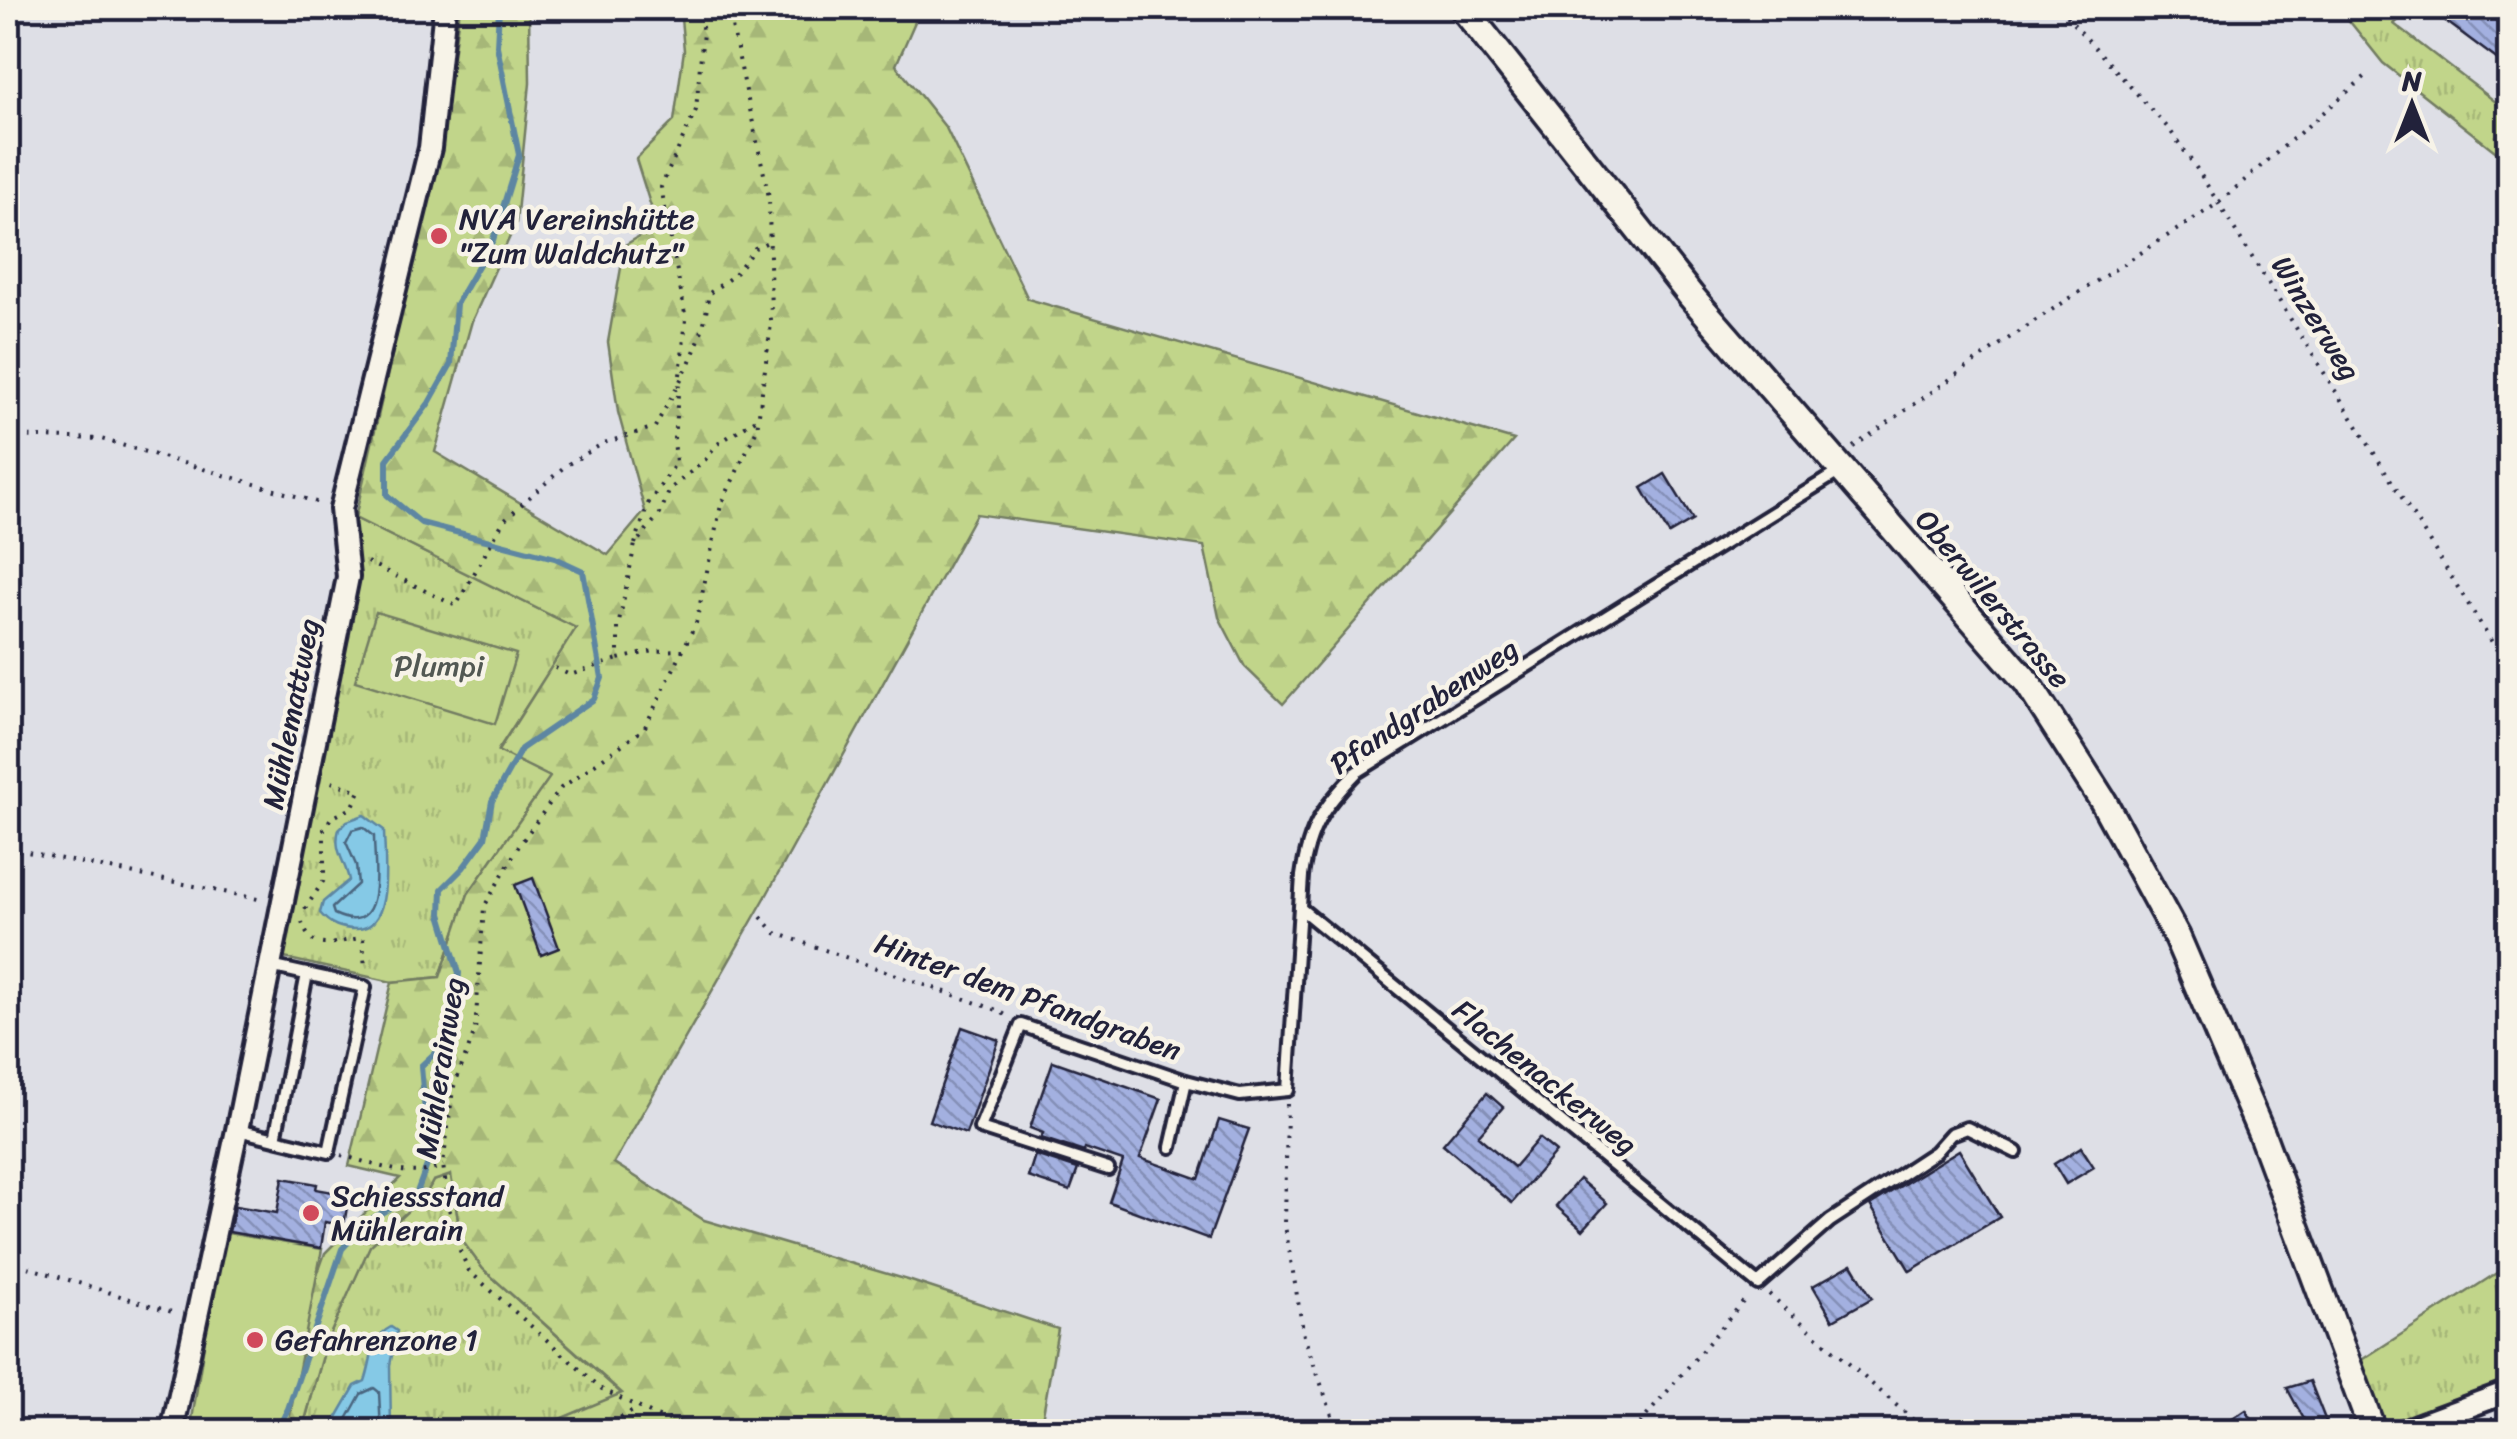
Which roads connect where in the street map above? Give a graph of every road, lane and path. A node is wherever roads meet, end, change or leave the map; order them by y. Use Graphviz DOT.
graph roads {
  1 [pos="445,8"];
  2 [pos="698,8"];
  3 [pos="728,8"];
  4 [pos="1463,8"];
  5 [pos="2059,8"];
  6 [pos="2366,76"];
  7 [pos="2217,204"];
  8 [pos="770,241"];
  9 [pos="680,380"];
  10 [pos="758,417"];
  11 [pos="8,436"];
  12 [pos="1836,466"];
  13 [pos="341,509"];
  14 [pos="636,544"];
  15 [pos="346,551"];
  16 [pos="683,650"];
  17 [pos="618,659"];
  18 [pos="555,668"];
  19 [pos="2510,671"];
  20 [pos="309,775"];
  21 [pos="8,848"];
  22 [pos="283,904"];
  23 [pos="1300,908"];
  24 [pos="762,916"];
  25 [pos="270,966"];
  26 [pos="307,974"];
  27 [pos="365,987"];
  28 [pos="1021,1025"];
  29 [pos="1186,1081"];
  30 [pos="1288,1090"];
  31 [pos="237,1130"];
  32 [pos="275,1139"];
  33 [pos="1170,1147"];
  34 [pos="329,1152"];
  35 [pos="2016,1152"];
  36 [pos="442,1165"];
  37 [pos="1108,1169"];
  38 [pos="8,1261"];
  39 [pos="1758,1284"];
  40 [pos="196,1320"];
  41 [pos="2510,1391"];
  42 [pos="638,1408"];
  43 [pos="172,1432"];
  44 [pos="592,1432"];
  45 [pos="710,1432"];
  46 [pos="1338,1432"];
  47 [pos="1633,1432"];
  48 [pos="1927,1432"];
  49 [pos="2373,1432"];
  50 [pos="2400,1432"];
  1 -- 13 [label="street, Mühlemattweg"];
  2 -- 9 [label="path"];
  3 -- 8 [label="path, Mühlerainweg"];
  4 -- 12 [label="street, Oberwilerstrasse"];
  5 -- 7 [label="path, Winzerweg"];
  6 -- 7 [label="path"];
  7 -- 12 [label="path"];
  7 -- 19 [label="path, Winzerweg"];
  8 -- 9 [label="path"];
  8 -- 10 [label="path, Mühlerainweg"];
  9 -- 14 [label="path"];
  9 -- 15 [label="path"];
  10 -- 14 [label="path"];
  10 -- 16 [label="path, Mühlerainweg"];
  11 -- 13 [label="path"];
  12 -- 23 [label="lane, Pfandgrabenweg"];
  12 -- 49 [label="street, Oberwilerstrasse"];
  13 -- 15 [label="street, Mühlemattweg"];
  14 -- 17 [label="path"];
  15 -- 20 [label="street, Mühlemattweg"];
  16 -- 17 [label="path"];
  16 -- 36 [label="path, Mühlerainweg"];
  17 -- 18 [label="path"];
  20 -- 22 [label="street, Mühlemattweg"];
  20 -- 27 [label="path"];
  21 -- 22 [label="path"];
  22 -- 25 [label="street, Mühlemattweg"];
  23 -- 30 [label="lane, Pfandgrabenweg"];
  23 -- 39 [label="lane, Flachenackerweg"];
  24 -- 28 [label="path, Hinter dem Pfandgraben"];
  25 -- 26 [label="lane"];
  25 -- 31 [label="street, Mühlemattweg"];
  26 -- 27 [label="lane"];
  26 -- 32 [label="lane"];
  27 -- 34 [label="lane"];
  28 -- 29 [label="lane, Hinter dem Pfandgraben"];
  28 -- 37 [label="lane"];
  29 -- 30 [label="lane, Hinter dem Pfandgraben"];
  29 -- 33 [label="lane"];
  30 -- 46 [label="path"];
  31 -- 32 [label="lane"];
  31 -- 40 [label="street, Mühlemattweg"];
  32 -- 34 [label="lane"];
  34 -- 36 [label="path"];
  35 -- 39 [label="lane"];
  36 -- 42 [label="path, Mühlerainweg"];
  38 -- 40 [label="path"];
  39 -- 47 [label="path"];
  39 -- 48 [label="path"];
  40 -- 43 [label="street, Mühlemattweg"];
  41 -- 50 [label="street"];
  42 -- 44 [label="path"];
  42 -- 45 [label="path, Mühlerainweg"];
}
